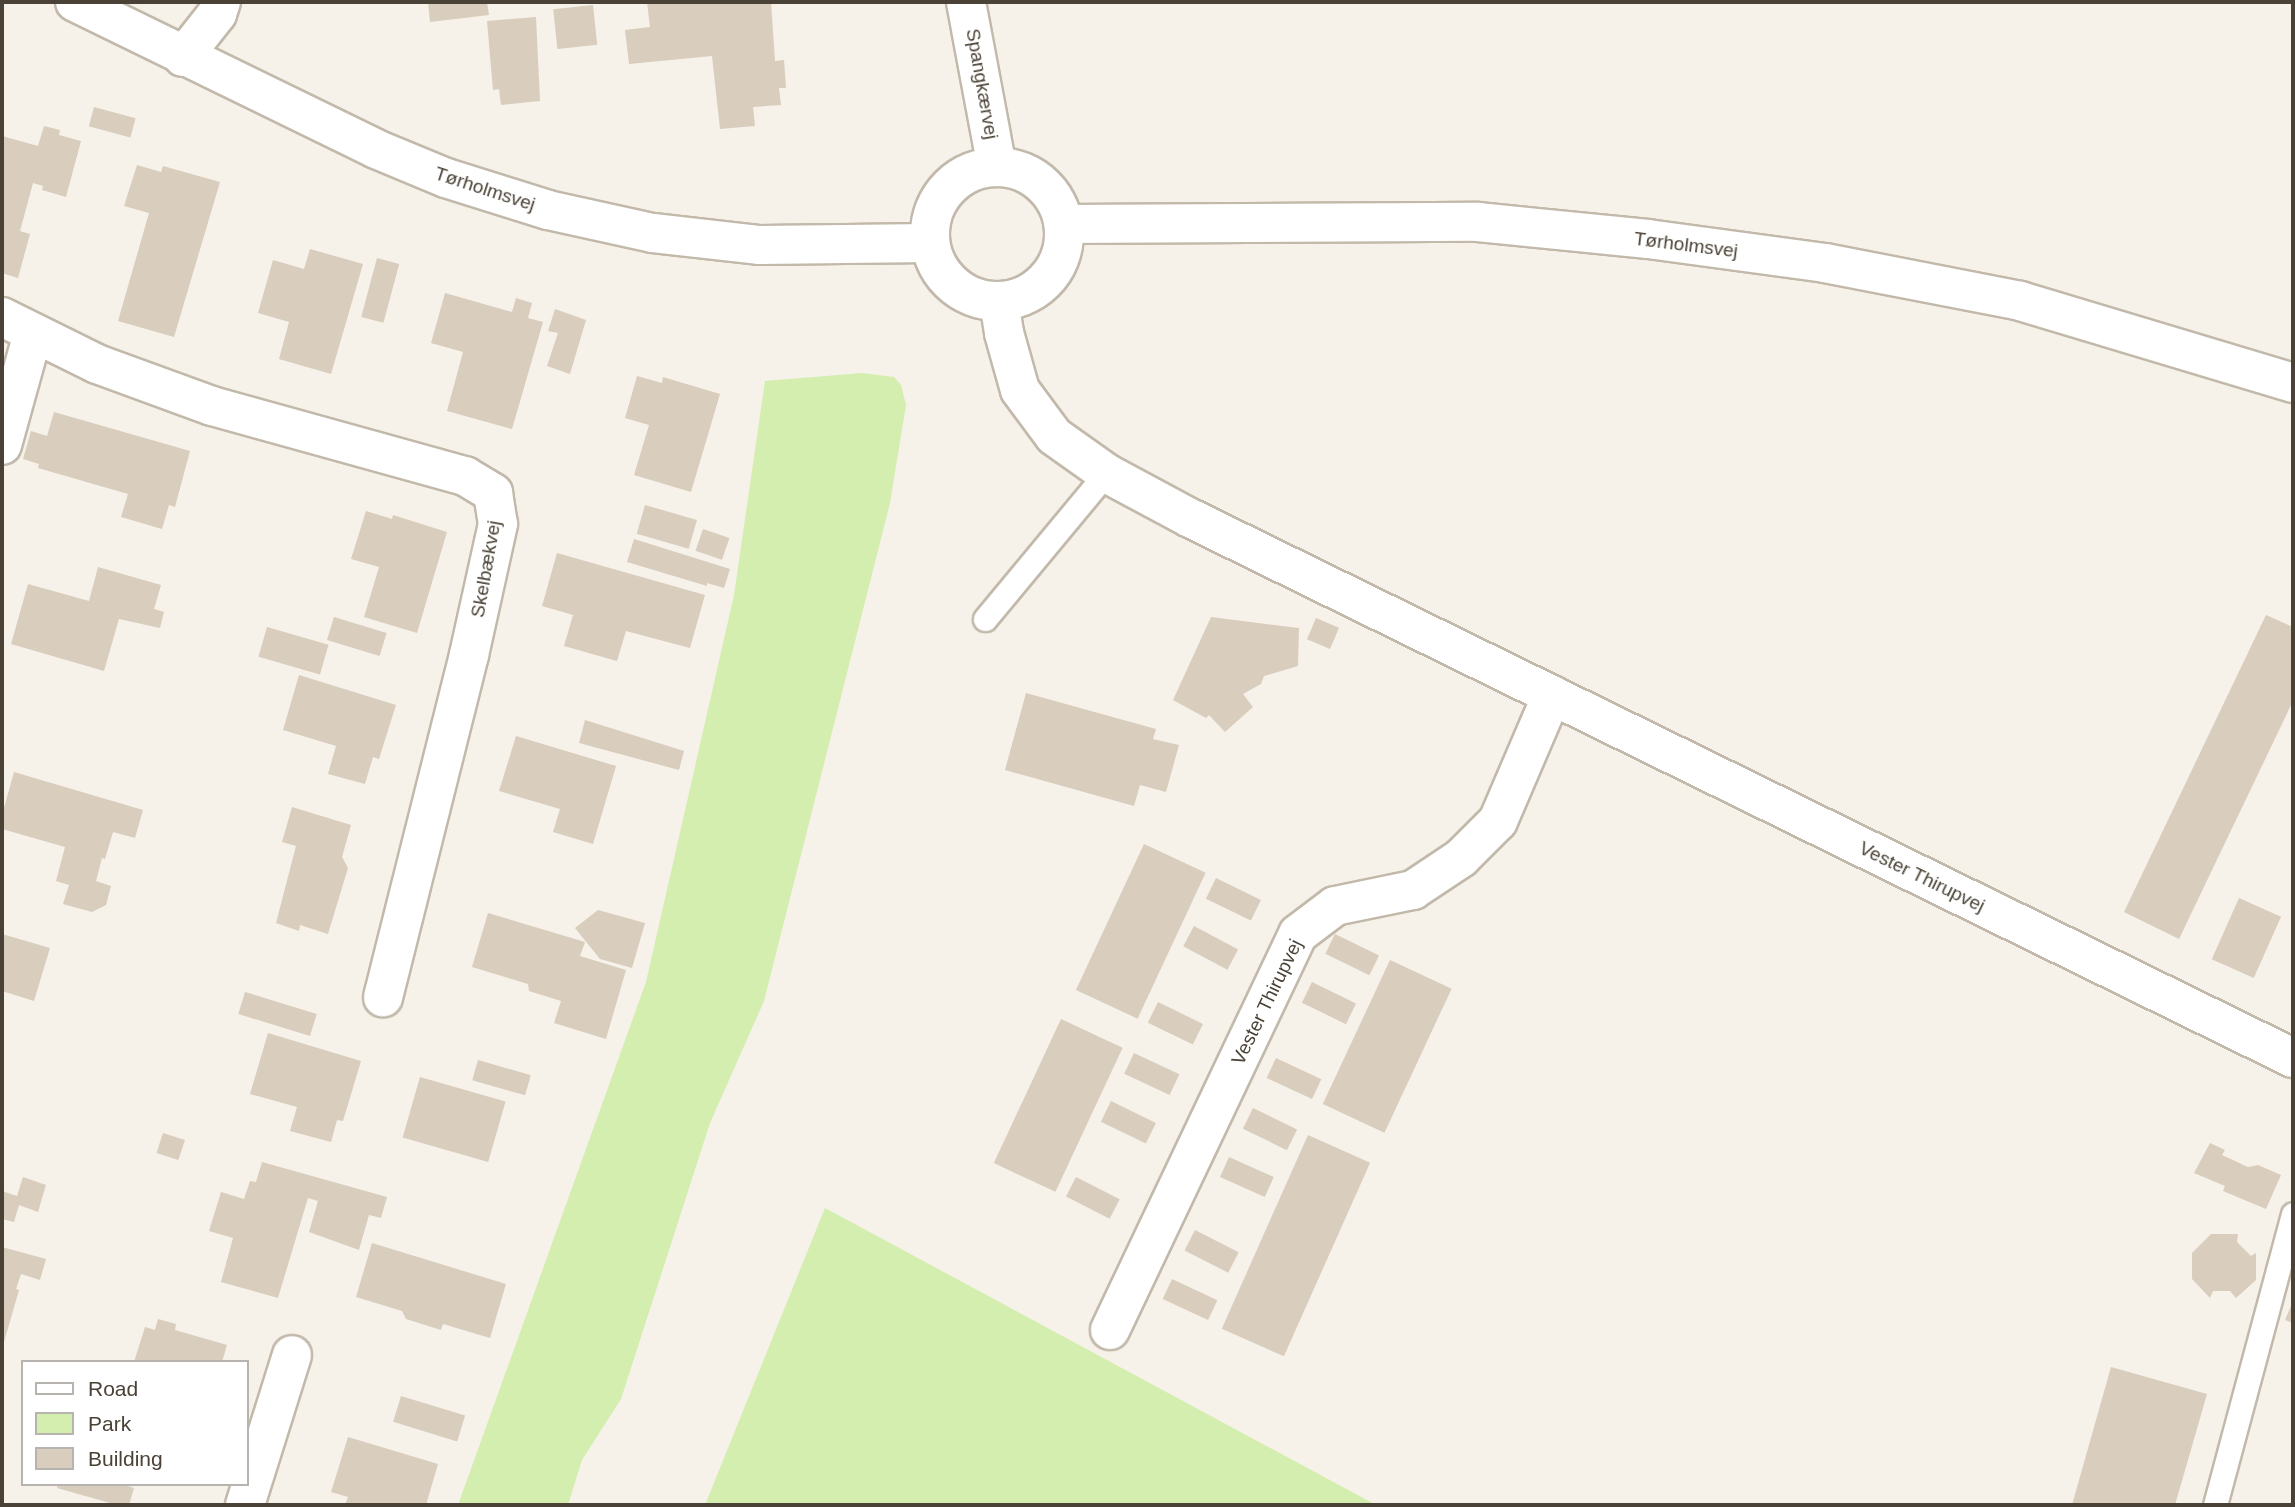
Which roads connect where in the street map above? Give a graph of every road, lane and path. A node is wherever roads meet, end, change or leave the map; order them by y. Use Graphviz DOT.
graph roads {
  1 [pos="75,2"];
  2 [pos="221,2"];
  3 [pos="966,2"];
  4 [pos="183,57"];
  5 [pos="997,167"];
  6 [pos="1064,224"];
  7 [pos="930,243"];
  8 [pos="999,301"];
  9 [pos="18,325"];
  10 [pos="2293,383"];
  11 [pos="2,445"];
  12 [pos="1106,473"];
  13 [pos="985,619"];
  14 [pos="1552,695"];
  15 [pos="383,996"];
  16 [pos="2293,1058"];
  17 [pos="2293,1214"];
  18 [pos="1110,1330"];
  19 [pos="292,1355"];
  20 [pos="245,1505"];
  21 [pos="2215,1505"];
  1 -- 4 [label="street, Tørholmsvej"];
  2 -- 4 [label="street"];
  3 -- 5 [label="street, Spangkærvej"];
  4 -- 7 [label="street, Tørholmsvej"];
  5 -- 6 [label="street"];
  5 -- 7 [label="street"];
  6 -- 8 [label="street"];
  6 -- 10 [label="street, Tørholmsvej"];
  7 -- 8 [label="street"];
  8 -- 12 [label="street, Vester Thirupvej"];
  9 -- 11 [label="street, Skelbækvej"];
  9 -- 15 [label="street, Skelbækvej"];
  12 -- 13 [label="lane"];
  12 -- 14 [label="street, Vester Thirupvej"];
  14 -- 16 [label="street, Vester Thirupvej"];
  14 -- 18 [label="street, Vester Thirupvej"];
  17 -- 21 [label="lane"];
  19 -- 20 [label="street"];
}
